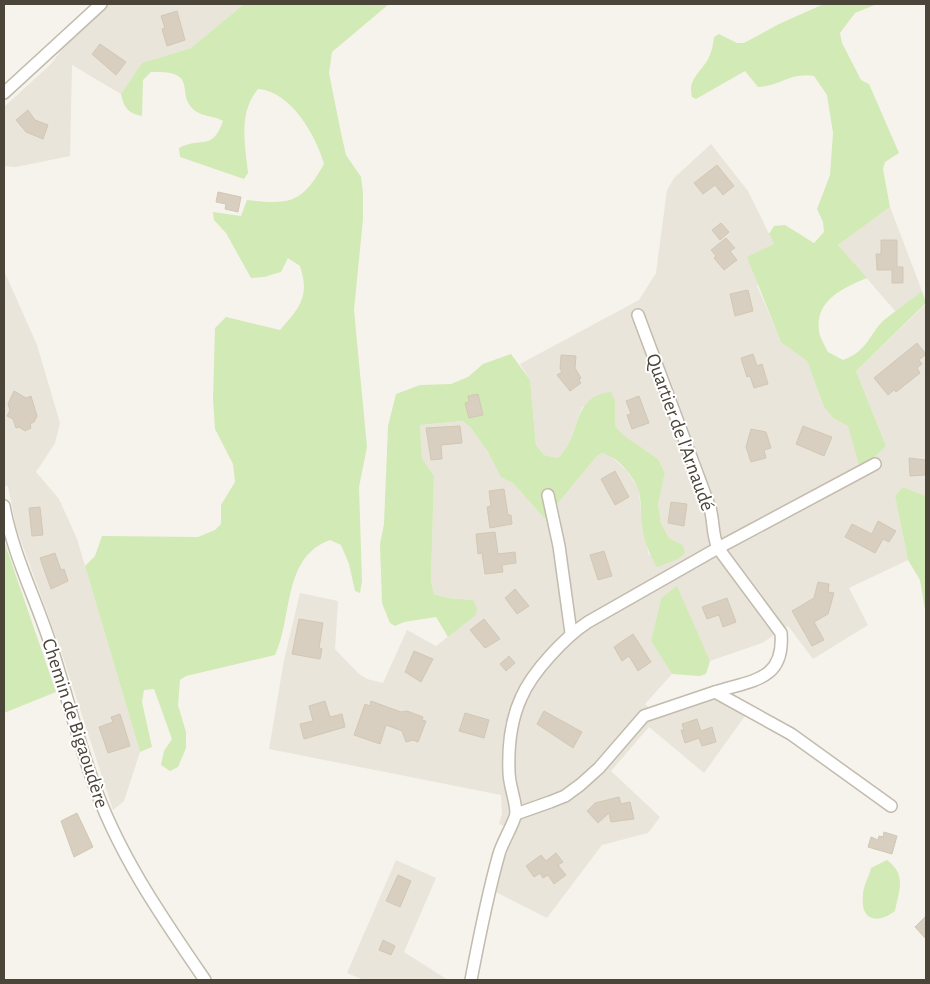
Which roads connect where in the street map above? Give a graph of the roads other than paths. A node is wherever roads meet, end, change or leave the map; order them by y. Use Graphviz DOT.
graph roads {
  1 [pos="101,4"];
  2 [pos="4,92"];
  3 [pos="638,315"];
  4 [pos="876,464"];
  5 [pos="548,495"];
  6 [pos="4,506"];
  7 [pos="718,548"];
  8 [pos="571,633"];
  9 [pos="715,692"];
  10 [pos="891,806"];
  11 [pos="516,814"];
  12 [pos="205,980"];
  13 [pos="471,980"];
  1 -- 2 [label="street"];
  3 -- 7 [label="street, Quartier de l'Arnaudé"];
  4 -- 7 [label="street"];
  5 -- 8 [label="street"];
  6 -- 12 [label="street, Chemin de Bigaoudère"];
  7 -- 8 [label="street"];
  7 -- 9 [label="street, Quartier de l'Arnaudé"];
  8 -- 11 [label="street"];
  9 -- 10 [label="street"];
  9 -- 11 [label="street, Quartier de l'Arnaudé"];
  11 -- 13 [label="street"];
}
